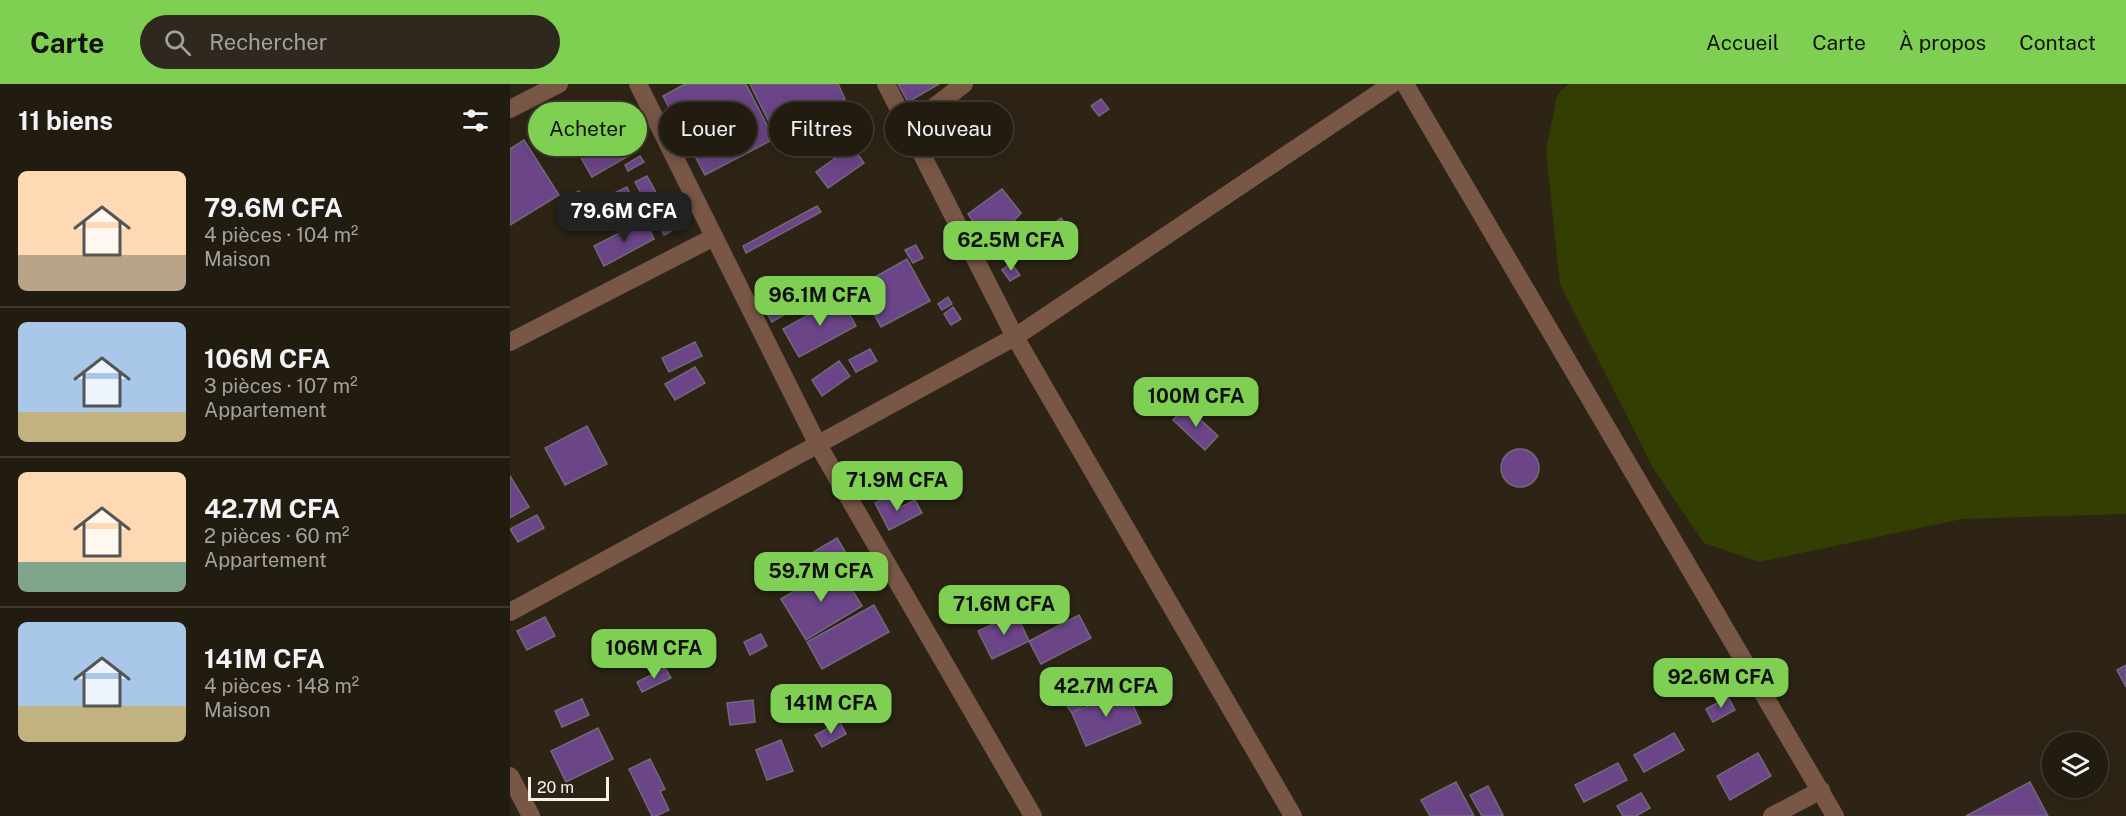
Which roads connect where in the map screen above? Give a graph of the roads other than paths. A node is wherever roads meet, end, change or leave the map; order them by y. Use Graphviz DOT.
graph roads {
  1 [pos="559,84"];
  2 [pos="638,84"];
  3 [pos="886,84"];
  4 [pos="964,84"];
  5 [pos="1392,84"];
  6 [pos="1405,84"];
  7 [pos="896,102"];
  8 [pos="940,102"];
  9 [pos="510,109"];
  10 [pos="924,156"];
  11 [pos="714,237"];
  12 [pos="1014,337"];
  13 [pos="510,342"];
  14 [pos="817,443"];
  15 [pos="510,612"];
  16 [pos="510,776"];
  17 [pos="1821,790"];
  18 [pos="531,816"];
  19 [pos="1033,816"];
  20 [pos="1293,816"];
  21 [pos="1772,816"];
  22 [pos="1835,816"];
  1 -- 9 [label="street"];
  2 -- 11 [label="street"];
  3 -- 7 [label="street"];
  4 -- 8 [label="street"];
  5 -- 12 [label="street"];
  6 -- 17 [label="street"];
  10 -- 12 [label="street"];
  11 -- 13 [label="street"];
  11 -- 14 [label="street"];
  12 -- 14 [label="street"];
  12 -- 20 [label="street"];
  14 -- 15 [label="street"];
  14 -- 19 [label="street"];
  16 -- 18 [label="street"];
  17 -- 21 [label="street"];
  17 -- 22 [label="street"];
}
